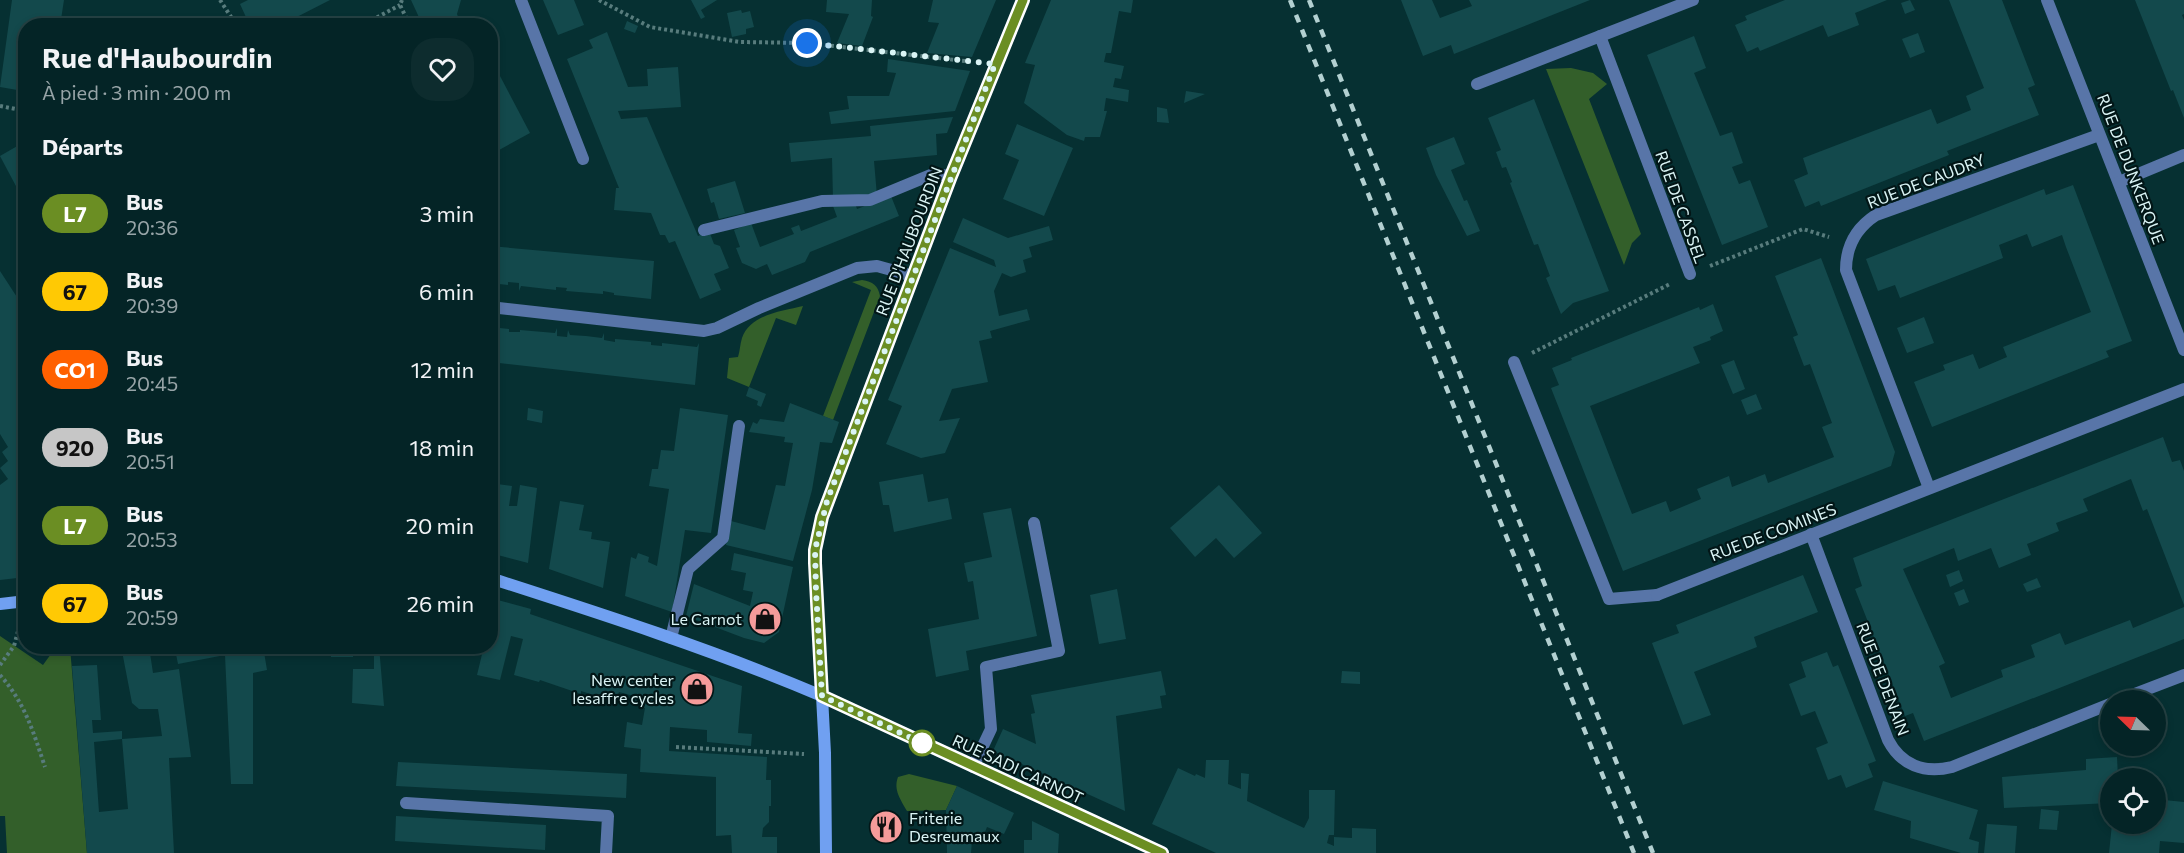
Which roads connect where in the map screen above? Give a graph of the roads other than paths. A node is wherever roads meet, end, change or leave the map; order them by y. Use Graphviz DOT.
graph roads {
  1 [pos="521,0"];
  2 [pos="1023,0"];
  3 [pos="1693,0"];
  4 [pos="2047,0"];
  5 [pos="1600,36"];
  6 [pos="1477,84"];
  7 [pos="2099,135"];
  8 [pos="2184,156"];
  9 [pos="584,159"];
  10 [pos="951,176"];
  11 [pos="2119,182"];
  12 [pos="704,230"];
  13 [pos="1690,274"];
  14 [pos="913,276"];
  15 [pos="498,308"];
  16 [pos="2184,350"];
  17 [pos="1514,362"];
  18 [pos="2184,389"];
  19 [pos="740,426"];
  20 [pos="1929,489"];
  21 [pos="1034,523"];
  22 [pos="1811,534"];
  23 [pos="498,581"];
  24 [pos="0,604"];
  25 [pos="18,607"];
  26 [pos="671,638"];
  27 [pos="2184,675"];
  28 [pos="2145,690"];
  29 [pos="822,696"];
  30 [pos="2100,708"];
  31 [pos="973,767"];
  32 [pos="406,803"];
  33 [pos="606,853"];
  34 [pos="826,853"];
  35 [pos="1162,853"];
  1 -- 9 [label="street"];
  2 -- 10 [label="main road, RUE D'HAUBOURDIN"];
  3 -- 5 [label="street"];
  4 -- 7 [label="street, RUE DE DUNKERQUE"];
  5 -- 6 [label="street"];
  5 -- 13 [label="street, RUE DE CASSEL"];
  7 -- 11 [label="street, RUE DE DUNKERQUE"];
  7 -- 20 [label="street, RUE DE CAUDRY"];
  8 -- 11 [label="street"];
  10 -- 12 [label="street"];
  10 -- 14 [label="main road, RUE D'HAUBOURDIN"];
  11 -- 16 [label="street, RUE DE DUNKERQUE"];
  14 -- 15 [label="street"];
  14 -- 29 [label="main road, RUE D'HAUBOURDIN"];
  17 -- 22 [label="street, RUE DE COMINES"];
  18 -- 20 [label="street, RUE DE COMINES"];
  19 -- 26 [label="street"];
  20 -- 22 [label="street, RUE DE COMINES"];
  21 -- 31 [label="street"];
  22 -- 30 [label="street, RUE DE DENAIN"];
  23 -- 26 [label="main road, RUE SADI CARNOT"];
  24 -- 25 [label="main road"];
  26 -- 29 [label="main road, RUE SADI CARNOT"];
  27 -- 28 [label="street"];
  29 -- 31 [label="main road, RUE SADI CARNOT"];
  29 -- 34 [label="main road, RUE D'HAUBOURDIN"];
  31 -- 35 [label="main road, RUE SADI CARNOT"];
  32 -- 33 [label="street"];
}
